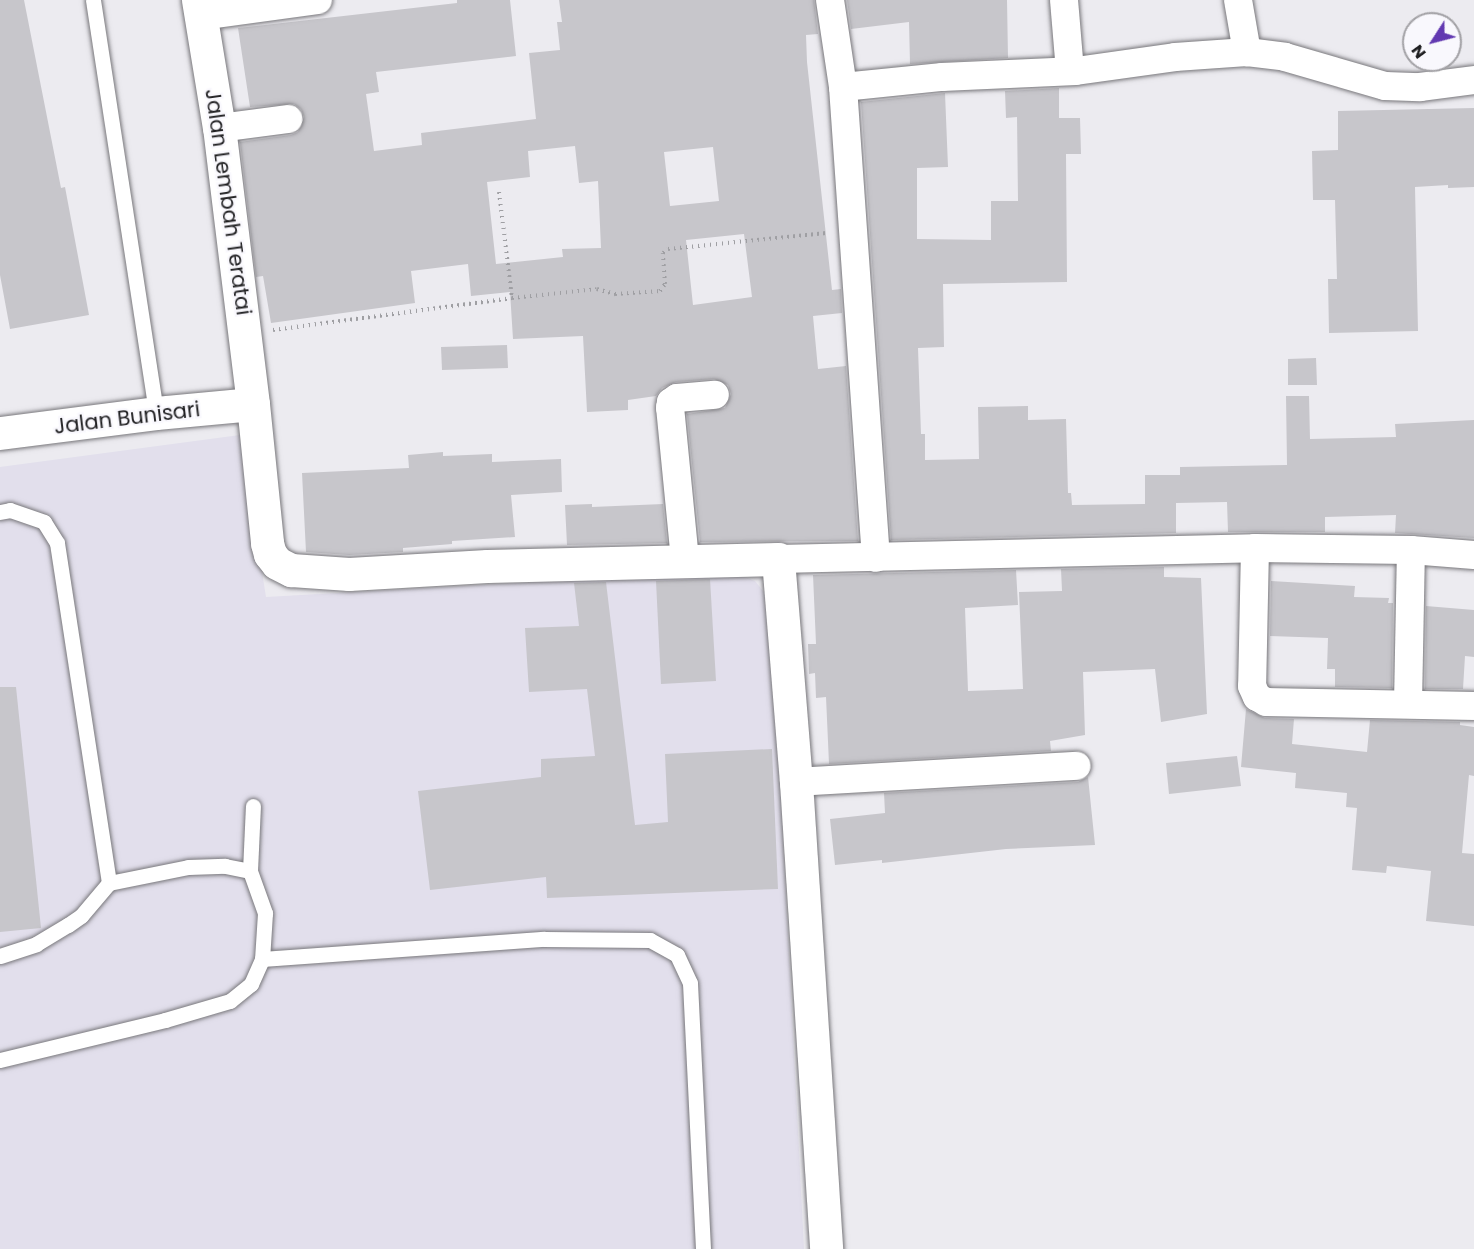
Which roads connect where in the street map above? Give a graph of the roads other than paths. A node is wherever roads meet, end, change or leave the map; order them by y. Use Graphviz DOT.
graph roads {
  1 [pos="93,0"];
  2 [pos="318,0"];
  3 [pos="830,0"];
  4 [pos="1064,0"];
  5 [pos="1238,0"];
  6 [pos="199,8"];
  7 [pos="1247,52"];
  8 [pos="1070,71"];
  9 [pos="1474,80"];
  10 [pos="843,87"];
  11 [pos="288,119"];
  12 [pos="219,128"];
  13 [pos="715,395"];
  14 [pos="254,404"];
  15 [pos="156,413"];
  16 [pos="0,434"];
  17 [pos="0,512"];
  18 [pos="1255,548"];
  19 [pos="1410,550"];
  20 [pos="1474,555"];
  21 [pos="876,558"];
  22 [pos="778,559"];
  23 [pos="685,560"];
  24 [pos="1408,704"];
  25 [pos="1474,706"];
  26 [pos="1077,766"];
  27 [pos="796,782"];
  28 [pos="253,806"];
  29 [pos="250,871"];
  30 [pos="108,883"];
  31 [pos="0,956"];
  32 [pos="262,959"];
  33 [pos="0,1060"];
  34 [pos="703,1249"];
  35 [pos="826,1249"];
  1 -- 15 [label="lane"];
  2 -- 6 [label="street"];
  3 -- 10 [label="street"];
  4 -- 8 [label="street"];
  5 -- 7 [label="street"];
  6 -- 12 [label="street, Jalan Lembah Teratai"];
  7 -- 8 [label="street"];
  7 -- 9 [label="street"];
  8 -- 10 [label="street"];
  10 -- 21 [label="street"];
  11 -- 12 [label="street"];
  12 -- 14 [label="street, Jalan Lembah Teratai"];
  13 -- 23 [label="street"];
  14 -- 15 [label="street, Jalan Bunisari"];
  14 -- 23 [label="street, Jalan Lembah Teratai"];
  15 -- 16 [label="street, Jalan Bunisari"];
  17 -- 30 [label="lane"];
  18 -- 19 [label="street"];
  18 -- 21 [label="street"];
  18 -- 24 [label="street"];
  19 -- 20 [label="street"];
  19 -- 24 [label="street"];
  21 -- 22 [label="street"];
  22 -- 23 [label="street, Jalan Lembah Teratai"];
  22 -- 27 [label="street"];
  24 -- 25 [label="street"];
  26 -- 27 [label="street"];
  27 -- 35 [label="street"];
  28 -- 29 [label="lane"];
  29 -- 30 [label="lane"];
  29 -- 32 [label="lane"];
  30 -- 31 [label="lane"];
  32 -- 33 [label="lane"];
  32 -- 34 [label="lane"];
}
